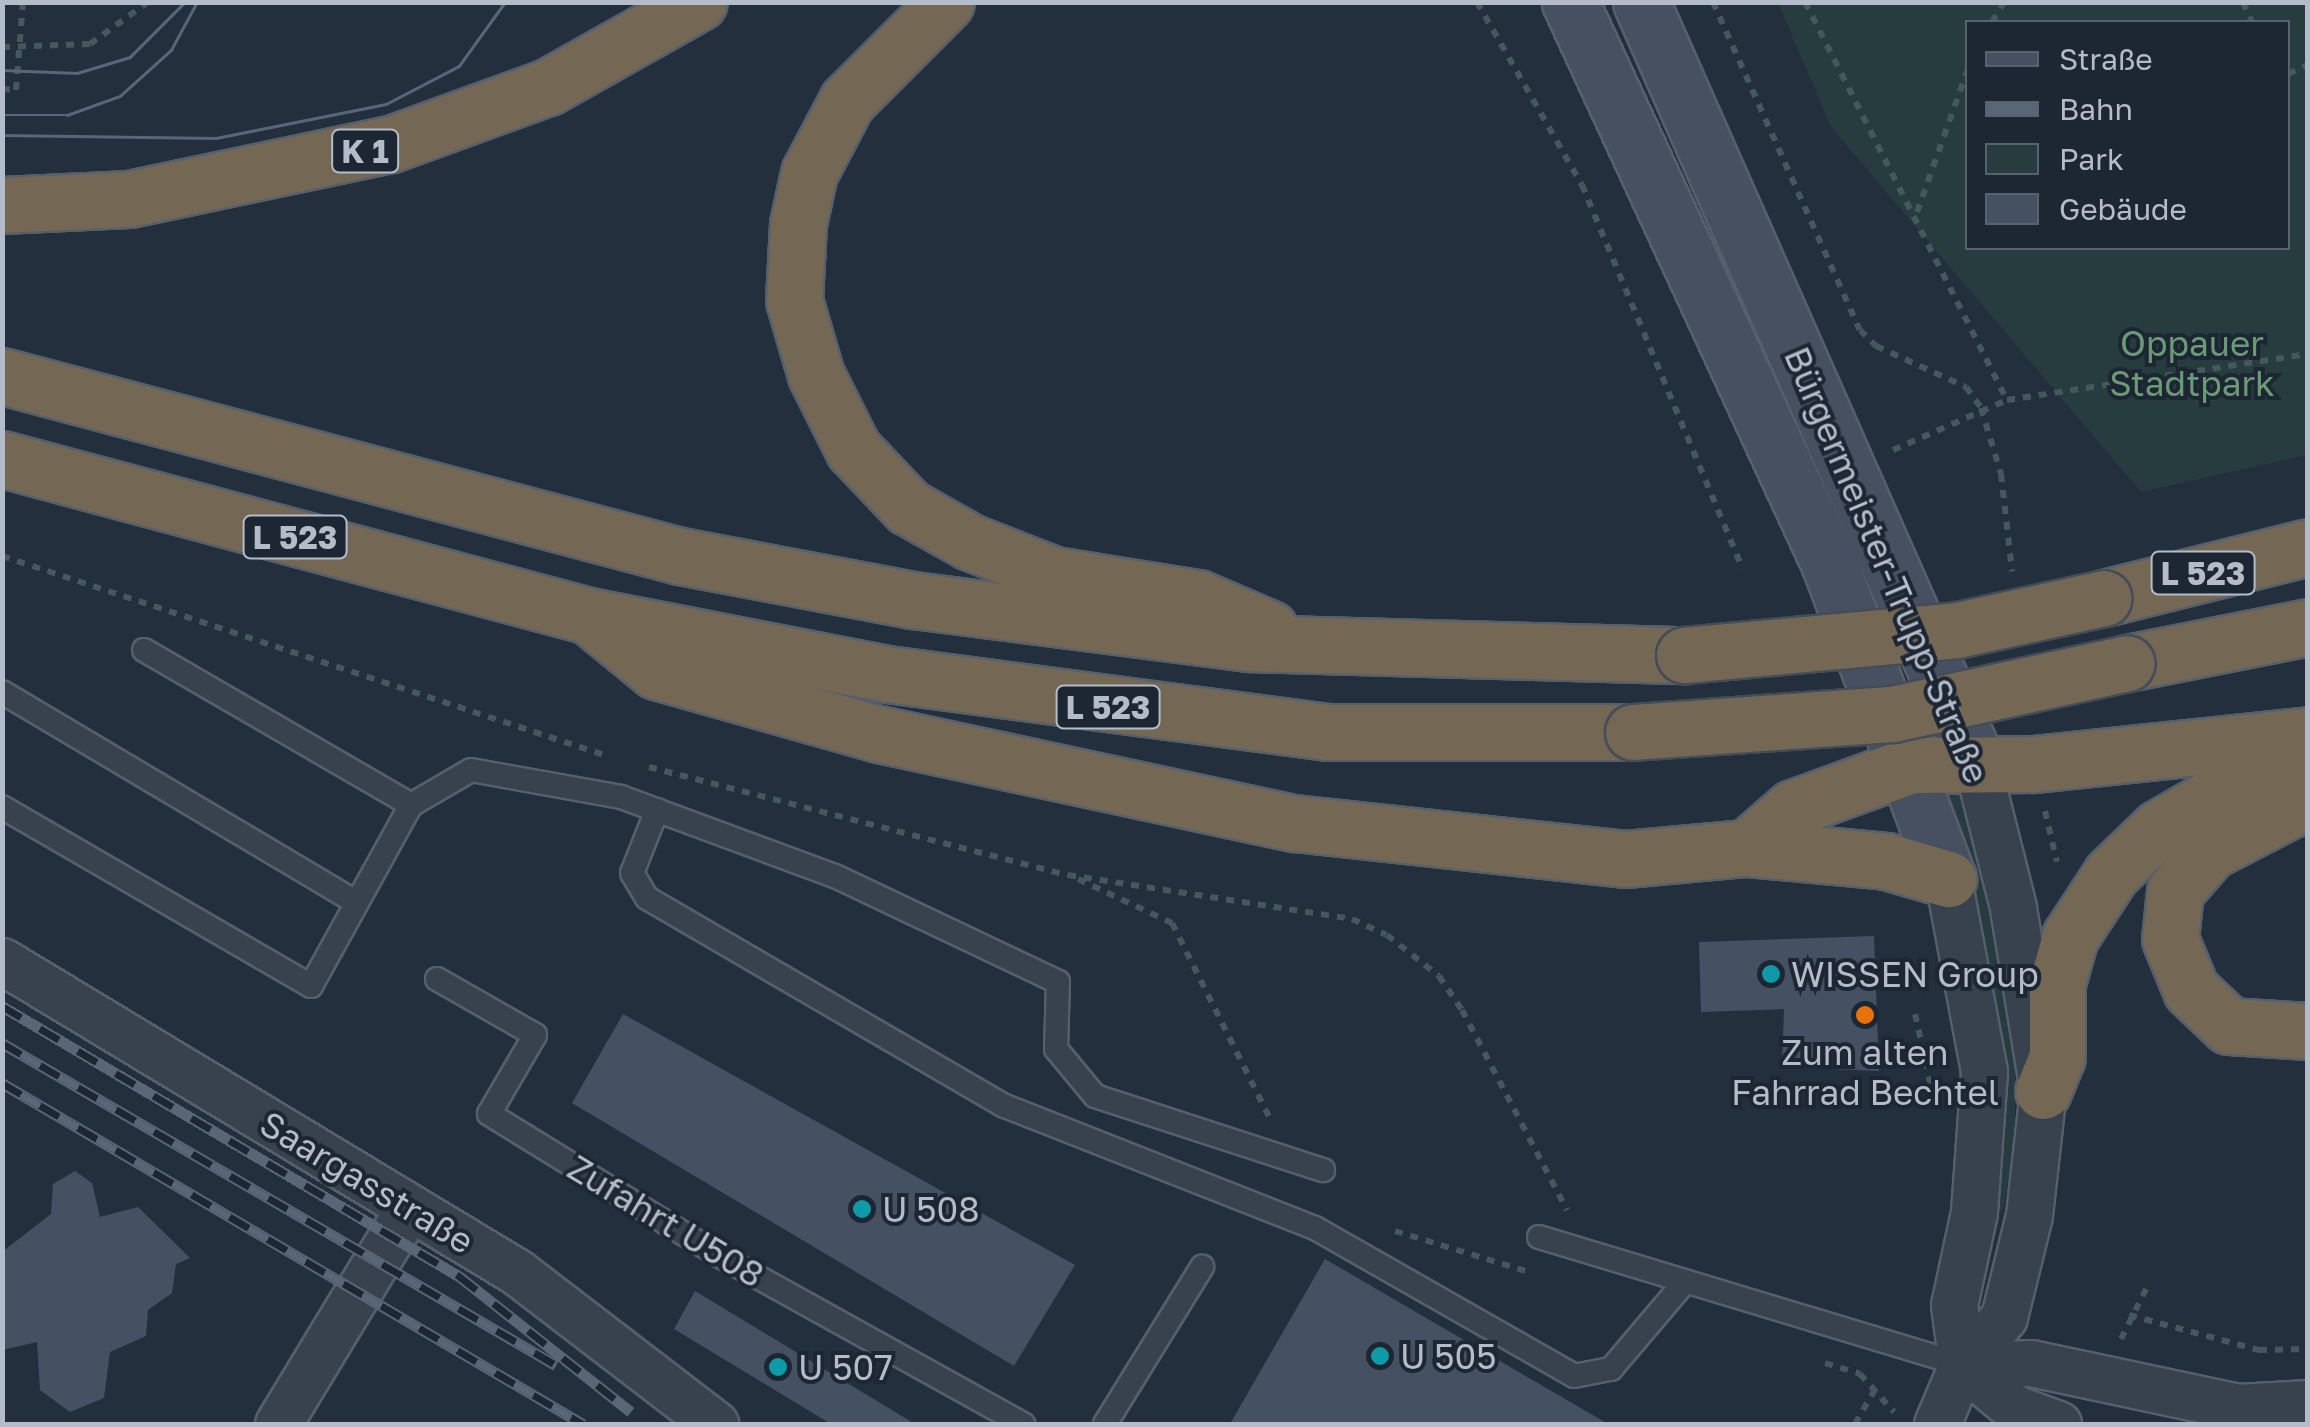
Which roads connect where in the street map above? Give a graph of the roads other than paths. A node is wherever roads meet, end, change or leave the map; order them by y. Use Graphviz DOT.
graph roads {
  1 [pos="699,2"];
  2 [pos="946,2"];
  3 [pos="1570,2"];
  4 [pos="1641,2"];
  5 [pos="2,205"];
  6 [pos="2,376"];
  7 [pos="2,459"];
  8 [pos="2308,547"];
  9 [pos="588,616"];
  10 [pos="2308,627"];
  11 [pos="1310,646"];
  12 [pos="144,650"];
  13 [pos="2,692"];
  14 [pos="2308,738"];
  15 [pos="1976,761"];
  16 [pos="1911,765"];
  17 [pos="2308,800"];
  18 [pos="410,805"];
  19 [pos="2,807"];
  20 [pos="657,810"];
  21 [pos="1746,848"];
  22 [pos="1948,879"];
  23 [pos="356,902"];
  24 [pos="2,961"];
  25 [pos="437,979"];
  26 [pos="2308,1031"];
  27 [pos="2042,1091"];
  28 [pos="1323,1170"];
  29 [pos="409,1208"];
  30 [pos="1549,1241"];
  31 [pos="1202,1267"];
  32 [pos="1684,1282"];
  33 [pos="1962,1365"];
  34 [pos="2308,1402"];
  35 [pos="278,1424"];
  36 [pos="715,1424"];
  37 [pos="1023,1424"];
  38 [pos="1105,1424"];
  39 [pos="1937,1424"];
  40 [pos="2058,1424"];
  1 -- 5 [label="highway, K 1"];
  2 -- 11 [label="highway"];
  3 -- 16 [label="street, Bürgermeister-Trupp-Straße"];
  4 -- 15 [label="street, Bürgermeister-Trupp-Straße"];
  6 -- 11 [label="highway, L 523"];
  7 -- 9 [label="highway, L 523"];
  8 -- 11 [label="highway, L 523, bridge"];
  9 -- 10 [label="highway, L 523, bridge"];
  9 -- 21 [label="highway"];
  12 -- 18 [label="lane"];
  13 -- 23 [label="lane"];
  14 -- 15 [label="highway"];
  14 -- 27 [label="highway"];
  15 -- 16 [label="highway"];
  15 -- 27 [label="street, Bürgermeister-Trupp-Straße"];
  16 -- 21 [label="highway"];
  16 -- 22 [label="street, Bürgermeister-Trupp-Straße"];
  17 -- 26 [label="highway"];
  18 -- 20 [label="lane"];
  18 -- 23 [label="lane"];
  19 -- 23 [label="lane"];
  20 -- 28 [label="lane"];
  20 -- 32 [label="lane"];
  21 -- 22 [label="highway"];
  22 -- 33 [label="street, Bürgermeister-Trupp-Straße"];
  24 -- 29 [label="street, Saargasstraße"];
  25 -- 37 [label="lane, Zufahrt U508"];
  27 -- 33 [label="street, Bürgermeister-Trupp-Straße"];
  29 -- 35 [label="street"];
  29 -- 36 [label="street, Saargasstraße"];
  30 -- 32 [label="lane"];
  31 -- 38 [label="lane"];
  32 -- 33 [label="lane"];
  33 -- 34 [label="street"];
  33 -- 39 [label="street"];
  33 -- 40 [label="street"];
}
